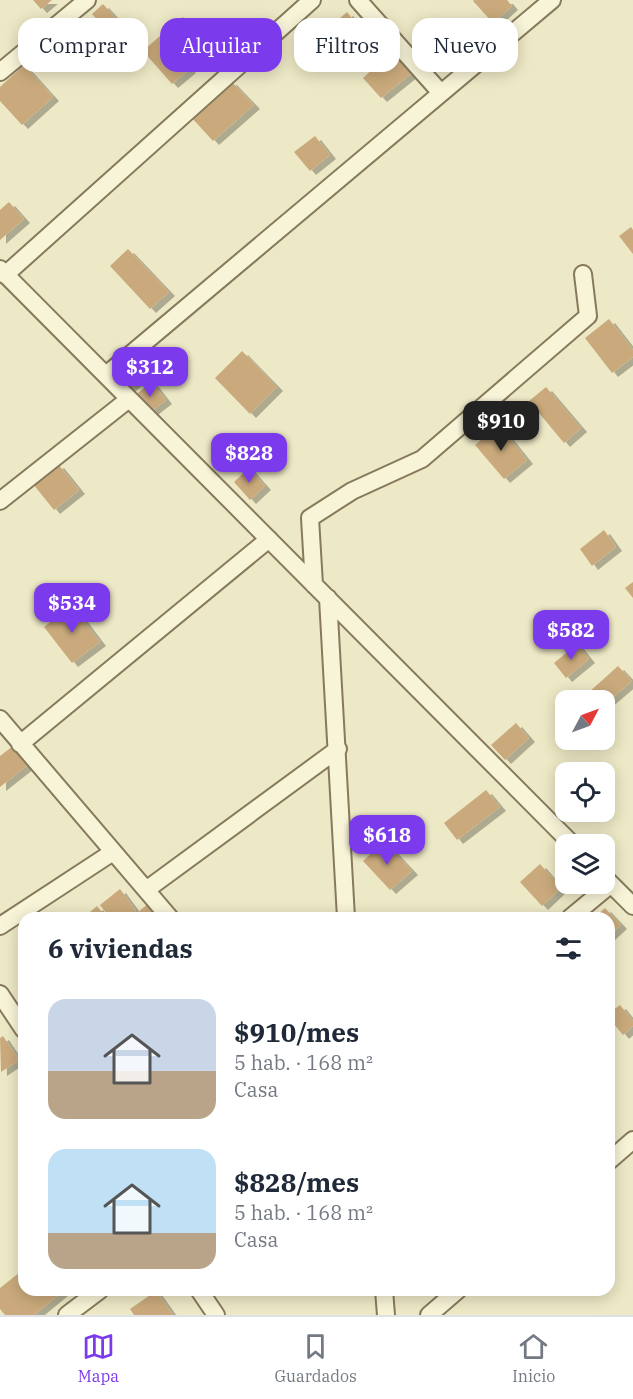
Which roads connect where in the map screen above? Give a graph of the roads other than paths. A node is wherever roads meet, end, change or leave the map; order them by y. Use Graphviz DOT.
graph roads {
  1 [pos="87,0"];
  2 [pos="312,0"];
  3 [pos="358,0"];
  4 [pos="552,0"];
  5 [pos="0,72"];
  6 [pos="441,93"];
  7 [pos="3,272"];
  8 [pos="583,274"];
  9 [pos="106,375"];
  10 [pos="129,399"];
  11 [pos="0,501"];
  12 [pos="269,539"];
  13 [pos="314,585"];
  14 [pos="328,598"];
  15 [pos="0,719"];
  16 [pos="20,744"];
  17 [pos="338,749"];
  18 [pos="562,834"];
  19 [pos="113,852"];
  20 [pos="615,887"];
  21 [pos="146,890"];
  22 [pos="594,894"];
  23 [pos="633,906"];
  24 [pos="21,912"];
  25 [pos="165,912"];
  26 [pos="346,912"];
  27 [pos="576,912"];
  28 [pos="18,914"];
  29 [pos="0,926"];
  30 [pos="0,994"];
  31 [pos="18,1021"];
  32 [pos="633,1140"];
  33 [pos="615,1156"];
  34 [pos="92,1296"];
  35 [pos="203,1296"];
  36 [pos="385,1296"];
  37 [pos="451,1296"];
  38 [pos="67,1315"];
  39 [pos="216,1315"];
  40 [pos="387,1315"];
  41 [pos="429,1315"];
  1 -- 5 [label="street"];
  2 -- 7 [label="street"];
  3 -- 6 [label="street"];
  4 -- 6 [label="street"];
  6 -- 9 [label="street"];
  7 -- 9 [label="street"];
  8 -- 13 [label="street"];
  9 -- 10 [label="street"];
  10 -- 11 [label="street"];
  10 -- 12 [label="street"];
  12 -- 13 [label="street"];
  12 -- 16 [label="street"];
  13 -- 14 [label="street"];
  14 -- 17 [label="street"];
  14 -- 18 [label="street"];
  15 -- 16 [label="street"];
  16 -- 19 [label="street"];
  17 -- 21 [label="street"];
  17 -- 26 [label="street"];
  19 -- 21 [label="street"];
  19 -- 24 [label="street"];
  20 -- 23 [label="street"];
  21 -- 25 [label="street"];
  22 -- 27 [label="street"];
  28 -- 29 [label="street"];
  30 -- 31 [label="street"];
  32 -- 33 [label="street"];
  34 -- 38 [label="street"];
  35 -- 39 [label="street"];
  36 -- 40 [label="street"];
  37 -- 41 [label="street"];
}
